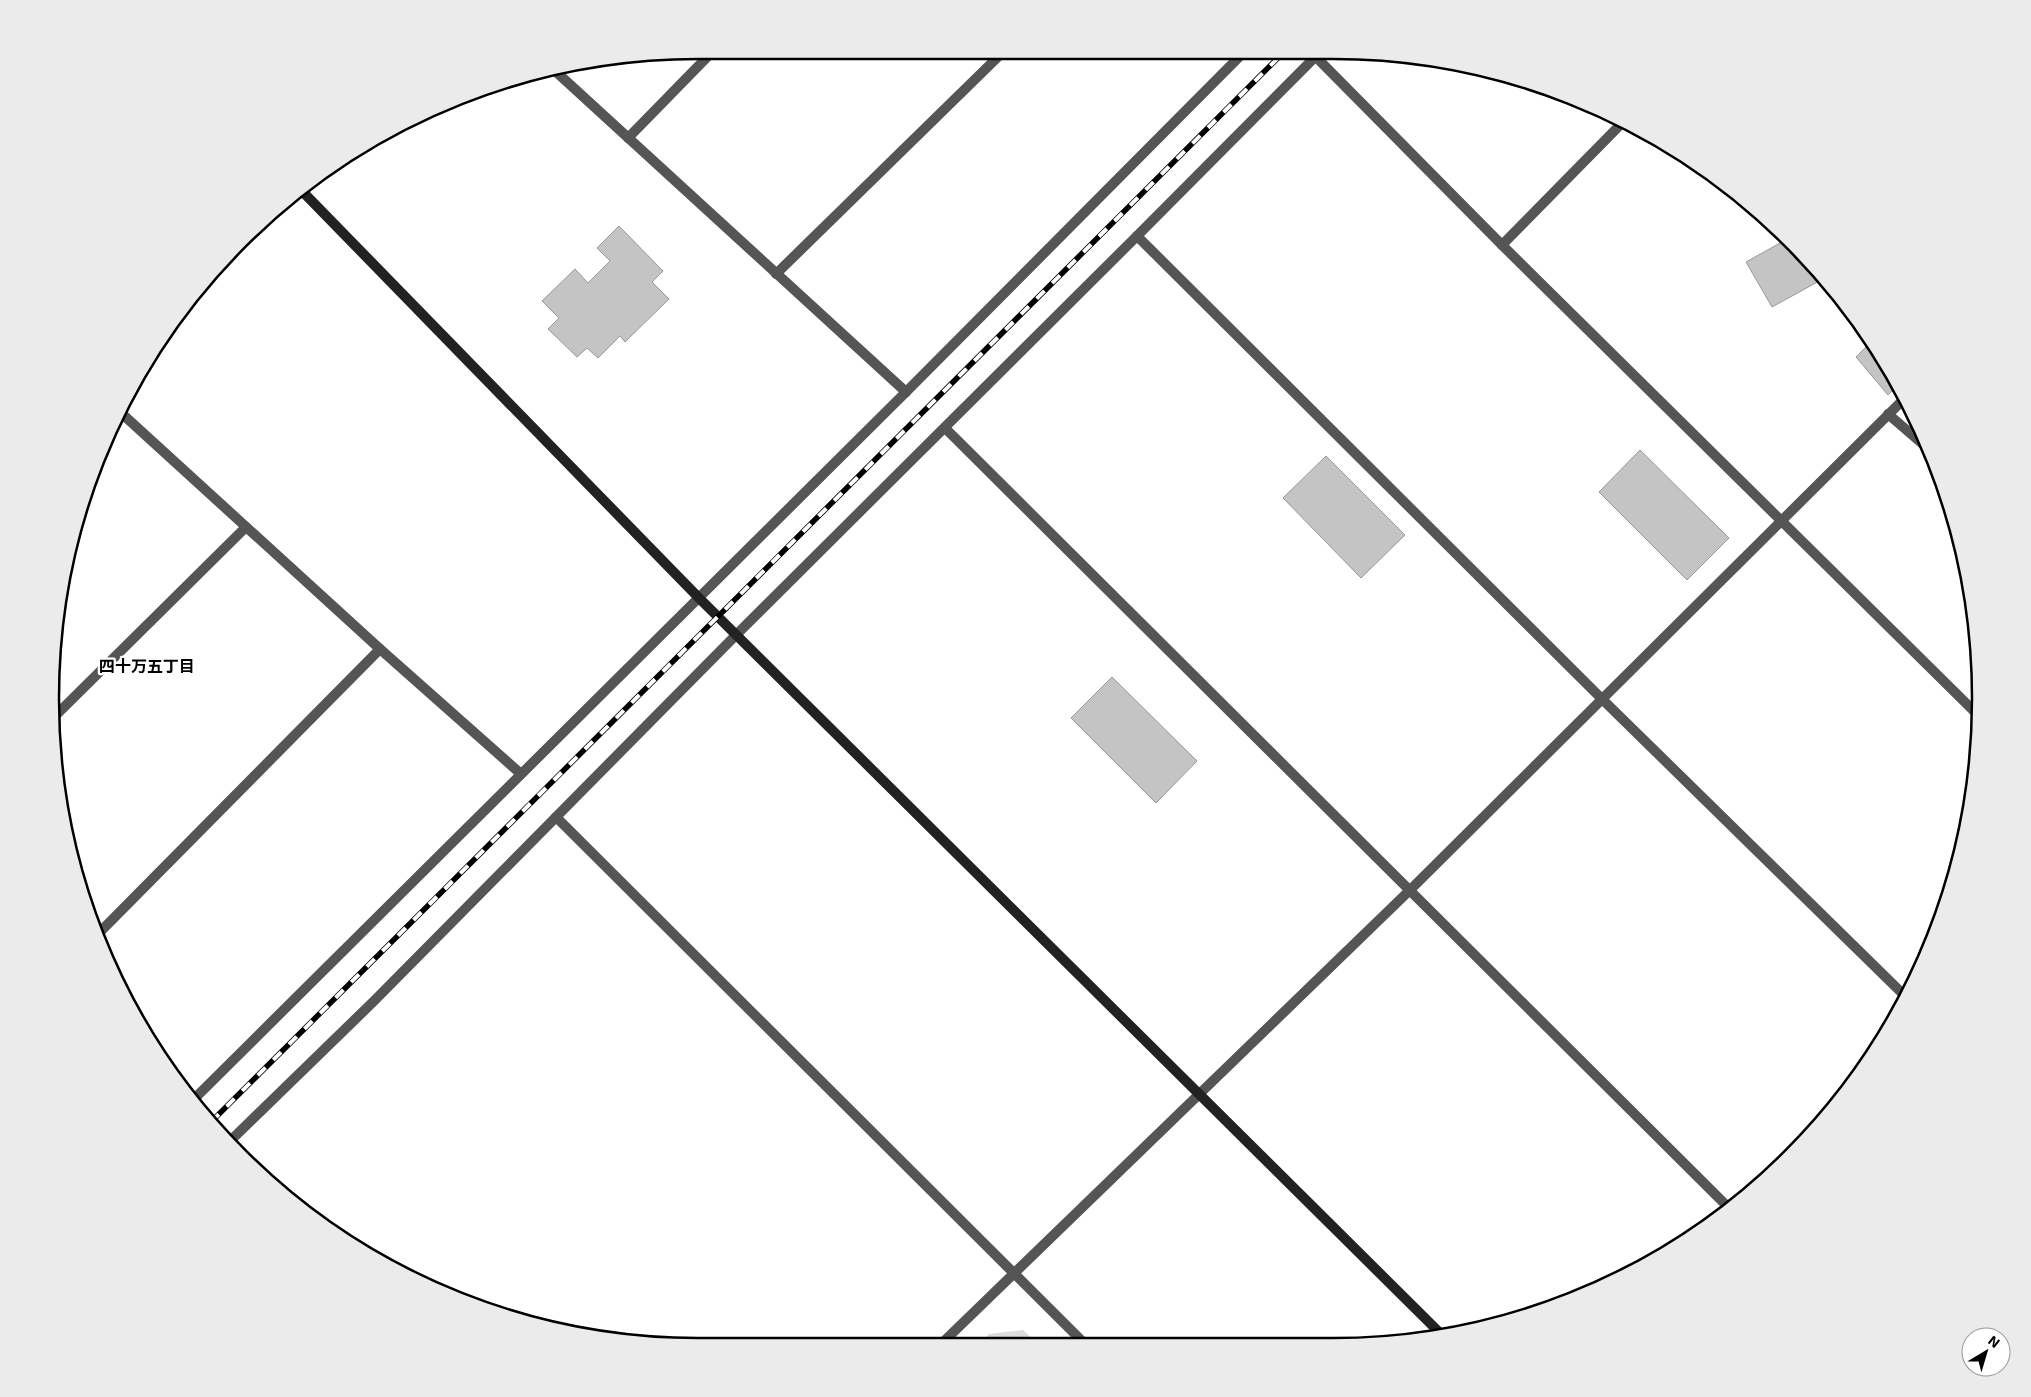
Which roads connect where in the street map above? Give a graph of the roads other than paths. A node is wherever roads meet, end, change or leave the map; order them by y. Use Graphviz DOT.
graph roads {
  1 [pos="705,59"];
  2 [pos="995,59"];
  3 [pos="1237,59"];
  4 [pos="1313,59"];
  5 [pos="1325,59"];
  6 [pos="559,75"];
  7 [pos="1618,127"];
  8 [pos="628,138"];
  9 [pos="305,194"];
  10 [pos="1138,236"];
  11 [pos="1502,245"];
  12 [pos="776,274"];
  13 [pos="906,392"];
  14 [pos="1899,403"];
  15 [pos="1888,414"];
  16 [pos="125,416"];
  17 [pos="945,428"];
  18 [pos="1917,439"];
  19 [pos="1782,520"];
  20 [pos="246,527"];
  21 [pos="699,598"];
  22 [pos="736,635"];
  23 [pos="380,649"];
  24 [pos="1602,700"];
  25 [pos="1972,709"];
  26 [pos="59,712"];
  27 [pos="521,774"];
  28 [pos="556,817"];
  29 [pos="1410,890"];
  30 [pos="102,930"];
  31 [pos="1901,992"];
  32 [pos="1198,1095"];
  33 [pos="197,1096"];
  34 [pos="234,1137"];
  35 [pos="1725,1204"];
  36 [pos="1013,1273"];
  37 [pos="1436,1330"];
  38 [pos="947,1338"];
  39 [pos="1079,1338"];
  1 -- 8 [label="street"];
  2 -- 12 [label="street"];
  3 -- 13 [label="street"];
  4 -- 10 [label="street"];
  5 -- 11 [label="street"];
  6 -- 8 [label="street"];
  7 -- 11 [label="street"];
  8 -- 12 [label="street"];
  9 -- 21 [label="street"];
  10 -- 17 [label="street"];
  10 -- 24 [label="street"];
  11 -- 19 [label="street"];
  12 -- 13 [label="street"];
  13 -- 21 [label="street"];
  14 -- 15 [label="street"];
  15 -- 18 [label="street"];
  15 -- 19 [label="street"];
  16 -- 20 [label="street"];
  17 -- 22 [label="street"];
  17 -- 29 [label="street"];
  19 -- 24 [label="street"];
  19 -- 25 [label="street"];
  20 -- 23 [label="street"];
  20 -- 26 [label="street"];
  21 -- 22 [label="street"];
  21 -- 27 [label="street"];
  22 -- 28 [label="street"];
  22 -- 32 [label="street"];
  23 -- 27 [label="street"];
  23 -- 30 [label="street"];
  24 -- 29 [label="street"];
  24 -- 31 [label="street"];
  27 -- 33 [label="street"];
  28 -- 34 [label="street"];
  28 -- 36 [label="street"];
  29 -- 32 [label="street"];
  29 -- 35 [label="street"];
  32 -- 36 [label="street"];
  32 -- 37 [label="street"];
  36 -- 38 [label="street"];
  36 -- 39 [label="street"];
}
